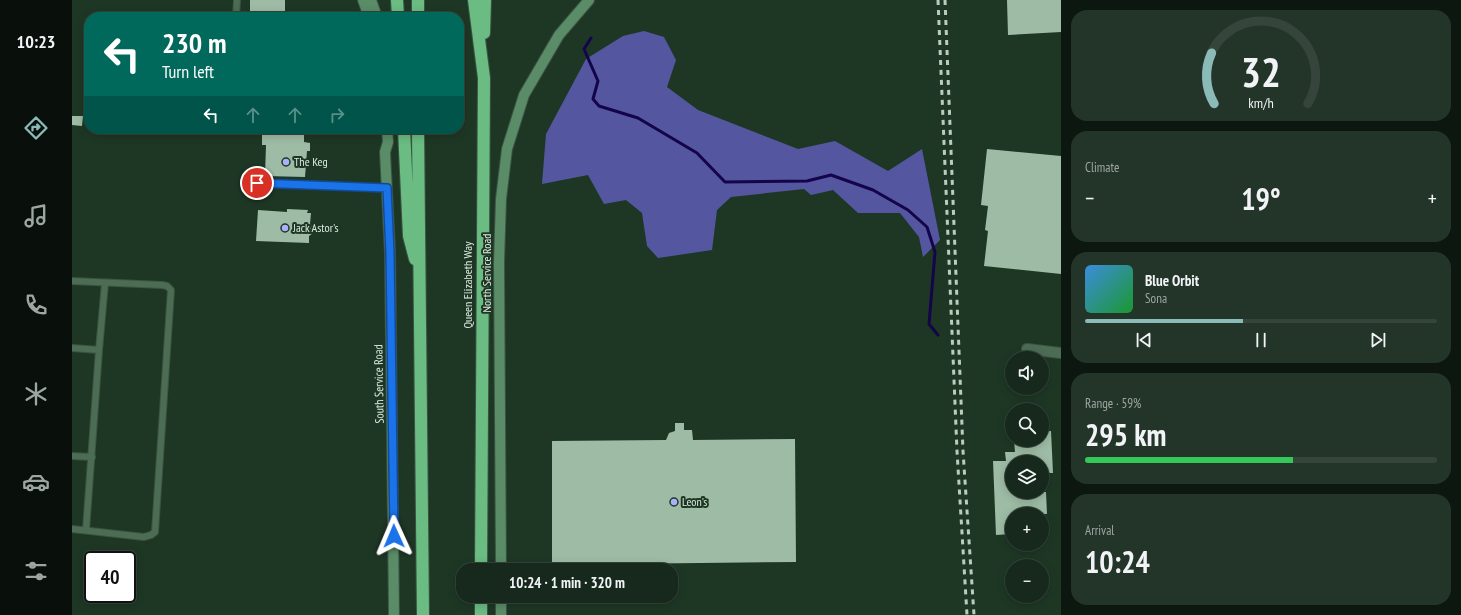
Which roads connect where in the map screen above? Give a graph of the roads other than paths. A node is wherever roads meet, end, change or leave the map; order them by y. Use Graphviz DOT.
graph roads {
  1 [pos="237,0"];
  2 [pos="363,0"];
  3 [pos="371,0"];
  4 [pos="397,0"];
  5 [pos="418,0"];
  6 [pos="474,0"];
  7 [pos="485,0"];
  8 [pos="588,0"];
  9 [pos="236,12"];
  10 [pos="367,12"];
  11 [pos="375,12"];
  12 [pos="398,12"];
  13 [pos="418,12"];
  14 [pos="484,78"];
  15 [pos="380,134"];
  16 [pos="387,134"];
  17 [pos="404,134"];
  18 [pos="418,134"];
  19 [pos="385,152"];
  20 [pos="257,183"];
  21 [pos="387,188"];
  22 [pos="419,278"];
  23 [pos="72,281"];
  24 [pos="105,283"];
  25 [pos="72,348"];
  26 [pos="1027,349"];
  27 [pos="99,350"];
  28 [pos="1061,352"];
  29 [pos="72,456"];
  30 [pos="92,457"];
  31 [pos="72,529"];
  32 [pos="86,530"];
  33 [pos="481,563"];
  34 [pos="501,563"];
  35 [pos="481,603"];
  36 [pos="501,603"];
  37 [pos="394,615"];
  38 [pos="424,615"];
  39 [pos="480,615"];
  40 [pos="501,615"];
  1 -- 9 [label="lane"];
  2 -- 10 [label="street"];
  3 -- 11 [label="street"];
  4 -- 12 [label="highway"];
  5 -- 13 [label="highway"];
  6 -- 14 [label="highway, Queen Elizabeth Way"];
  7 -- 14 [label="highway"];
  8 -- 34 [label="street, North Service Road"];
  14 -- 33 [label="highway, Queen Elizabeth Way"];
  15 -- 19 [label="street, South Service Road"];
  16 -- 19 [label="street, South Service Road"];
  17 -- 22 [label="highway"];
  18 -- 22 [label="highway"];
  19 -- 21 [label="street, South Service Road"];
  20 -- 21 [label="lane"];
  21 -- 37 [label="street, South Service Road"];
  22 -- 38 [label="highway"];
  23 -- 24 [label="lane"];
  24 -- 27 [label="lane"];
  24 -- 32 [label="lane"];
  25 -- 27 [label="lane"];
  26 -- 28 [label="street"];
  27 -- 30 [label="lane"];
  29 -- 30 [label="lane"];
  30 -- 32 [label="lane"];
  31 -- 32 [label="lane"];
  35 -- 39 [label="highway"];
  36 -- 40 [label="street"];
}
